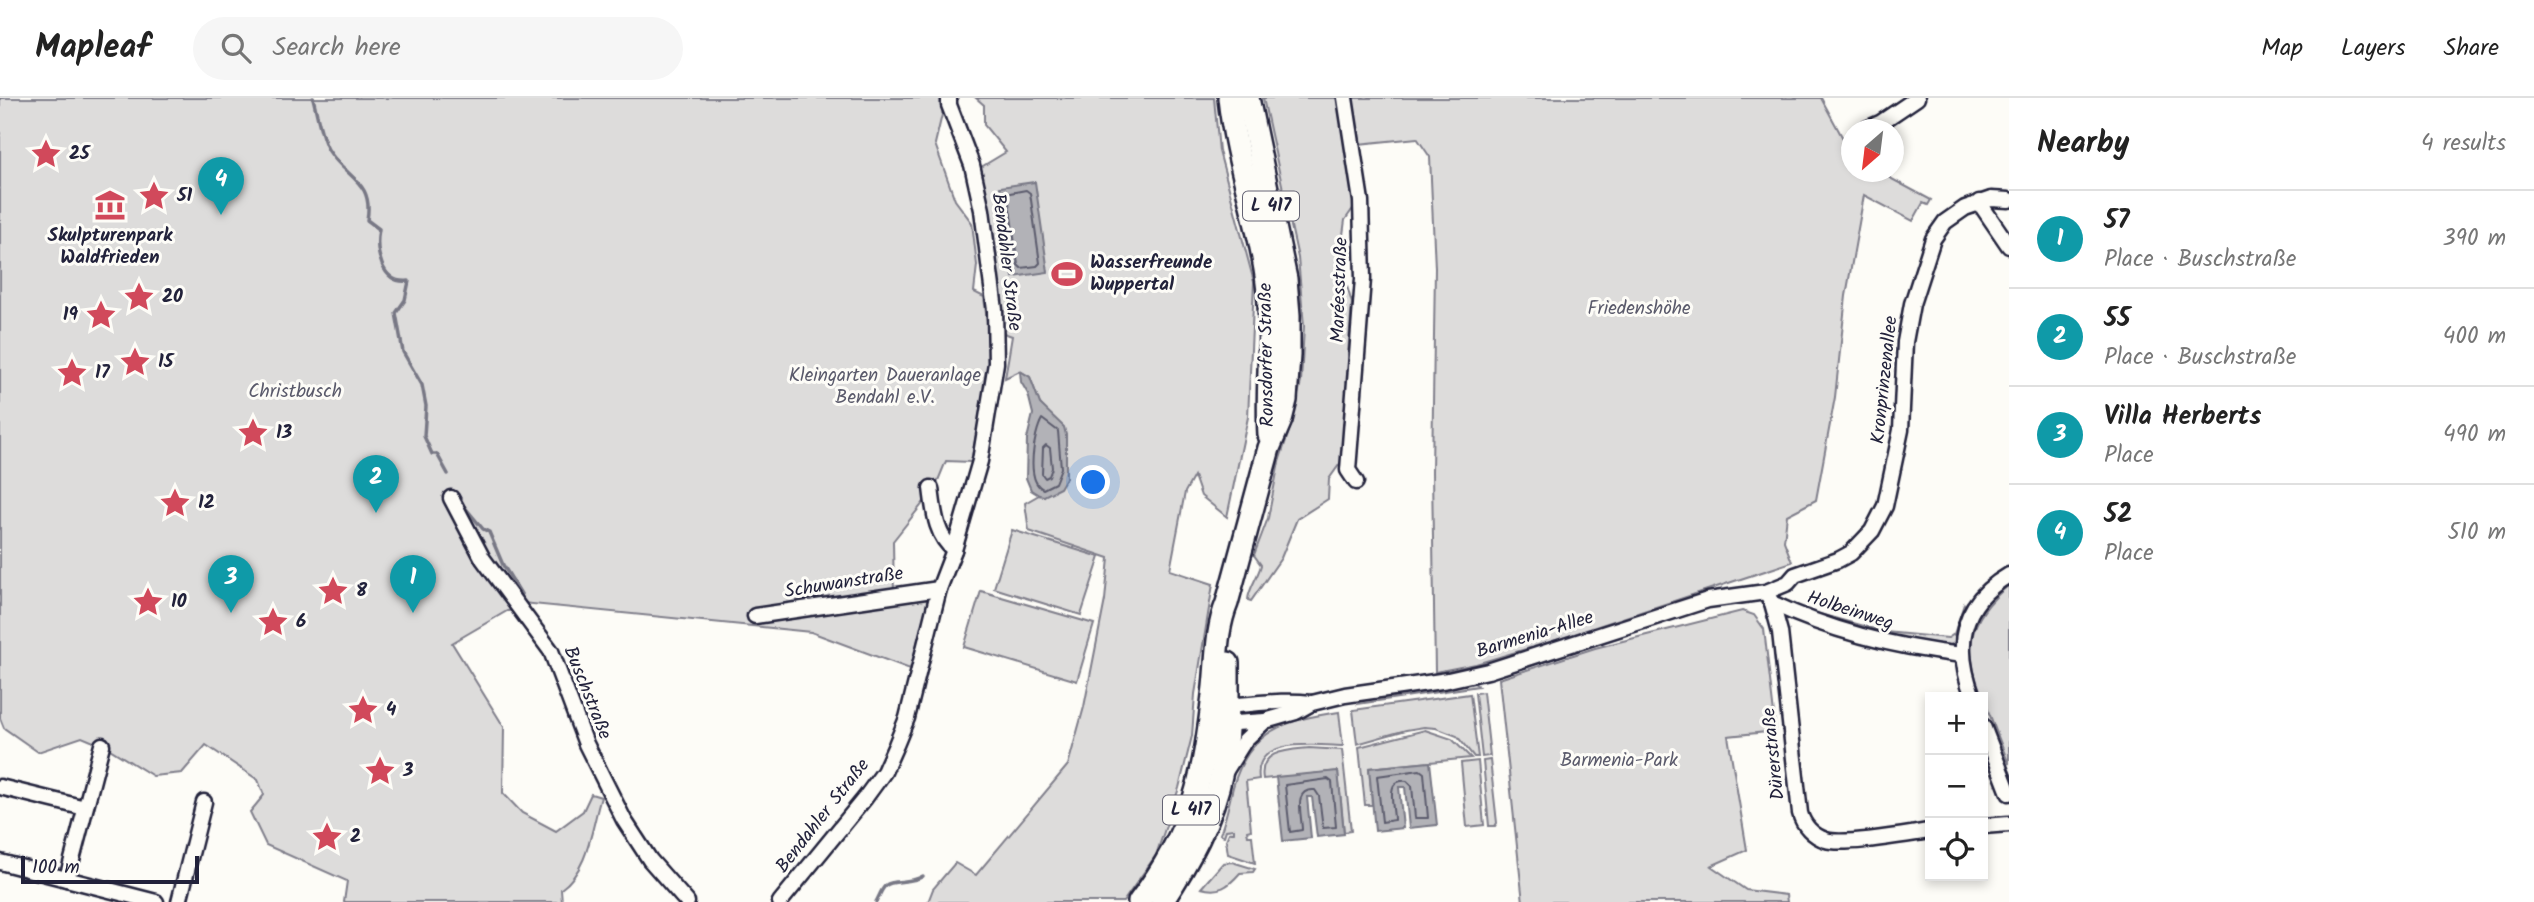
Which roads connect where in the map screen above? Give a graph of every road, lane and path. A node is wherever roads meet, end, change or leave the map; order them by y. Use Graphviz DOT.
graph roads {
  1 [pos="1229,98"];
  2 [pos="1248,98"];
  3 [pos="1345,98"];
  4 [pos="1917,98"];
  5 [pos="949,101"];
  6 [pos="1886,119"];
  7 [pos="2009,200"];
  8 [pos="1979,202"];
  9 [pos="2009,246"];
  10 [pos="1269,448"];
  11 [pos="1356,482"];
  12 [pos="931,488"];
  13 [pos="451,498"];
  14 [pos="954,550"];
  15 [pos="2009,575"];
  16 [pos="939,589"];
  17 [pos="1769,598"];
  18 [pos="755,616"];
  19 [pos="1962,655"];
  20 [pos="1970,692"];
  21 [pos="1311,703"];
  22 [pos="1219,715"];
  23 [pos="1265,721"];
  24 [pos="1988,739"];
  25 [pos="102,745"];
  26 [pos="1220,781"];
  27 [pos="0,787"];
  28 [pos="2009,793"];
  29 [pos="204,802"];
  30 [pos="85,808"];
  31 [pos="2009,824"];
  32 [pos="1988,826"];
  33 [pos="1925,832"];
  34 [pos="0,862"];
  35 [pos="67,879"];
  36 [pos="156,902"];
  37 [pos="179,902"];
  38 [pos="688,902"];
  39 [pos="780,902"];
  40 [pos="1139,902"];
  41 [pos="1162,902"];
  1 -- 10 [label="main road, Ronsdorfer Straße / L 417"];
  2 -- 10 [label="main road, Ronsdorfer Straße / L 417"];
  3 -- 11 [label="street, Maréesstraße"];
  4 -- 6 [label="street"];
  5 -- 14 [label="street, Bendahler Straße"];
  7 -- 8 [label="street, Kronprinzenallee"];
  8 -- 9 [label="street"];
  8 -- 17 [label="street, Kronprinzenallee"];
  10 -- 22 [label="main road, Ronsdorfer Straße / L 417"];
  12 -- 14 [label="street"];
  13 -- 38 [label="street, Buschstraße"];
  14 -- 16 [label="street, Bendahler Straße"];
  15 -- 19 [label="street"];
  16 -- 18 [label="street, Schuwanstraße"];
  16 -- 39 [label="street, Bendahler Straße"];
  17 -- 19 [label="street, Holbeinweg"];
  17 -- 21 [label="street, Barmenia-Allee"];
  17 -- 33 [label="street, Dürerstraße"];
  19 -- 20 [label="street"];
  21 -- 22 [label="street, Barmenia-Allee"];
  21 -- 23 [label="street, Barmenia-Allee"];
  22 -- 23 [label="street, Barmenia-Allee"];
  22 -- 26 [label="main road, Ronsdorfer Straße / L 417"];
  22 -- 40 [label="main road, Ronsdorfer Straße / L 417"];
  23 -- 26 [label="street, Barmenia-Allee"];
  24 -- 28 [label="street"];
  25 -- 30 [label="street"];
  26 -- 41 [label="main road, Ronsdorfer Straße / L 417"];
  27 -- 30 [label="street"];
  29 -- 37 [label="street"];
  30 -- 35 [label="street"];
  31 -- 32 [label="street"];
  34 -- 35 [label="street"];
  35 -- 36 [label="street"];
}
